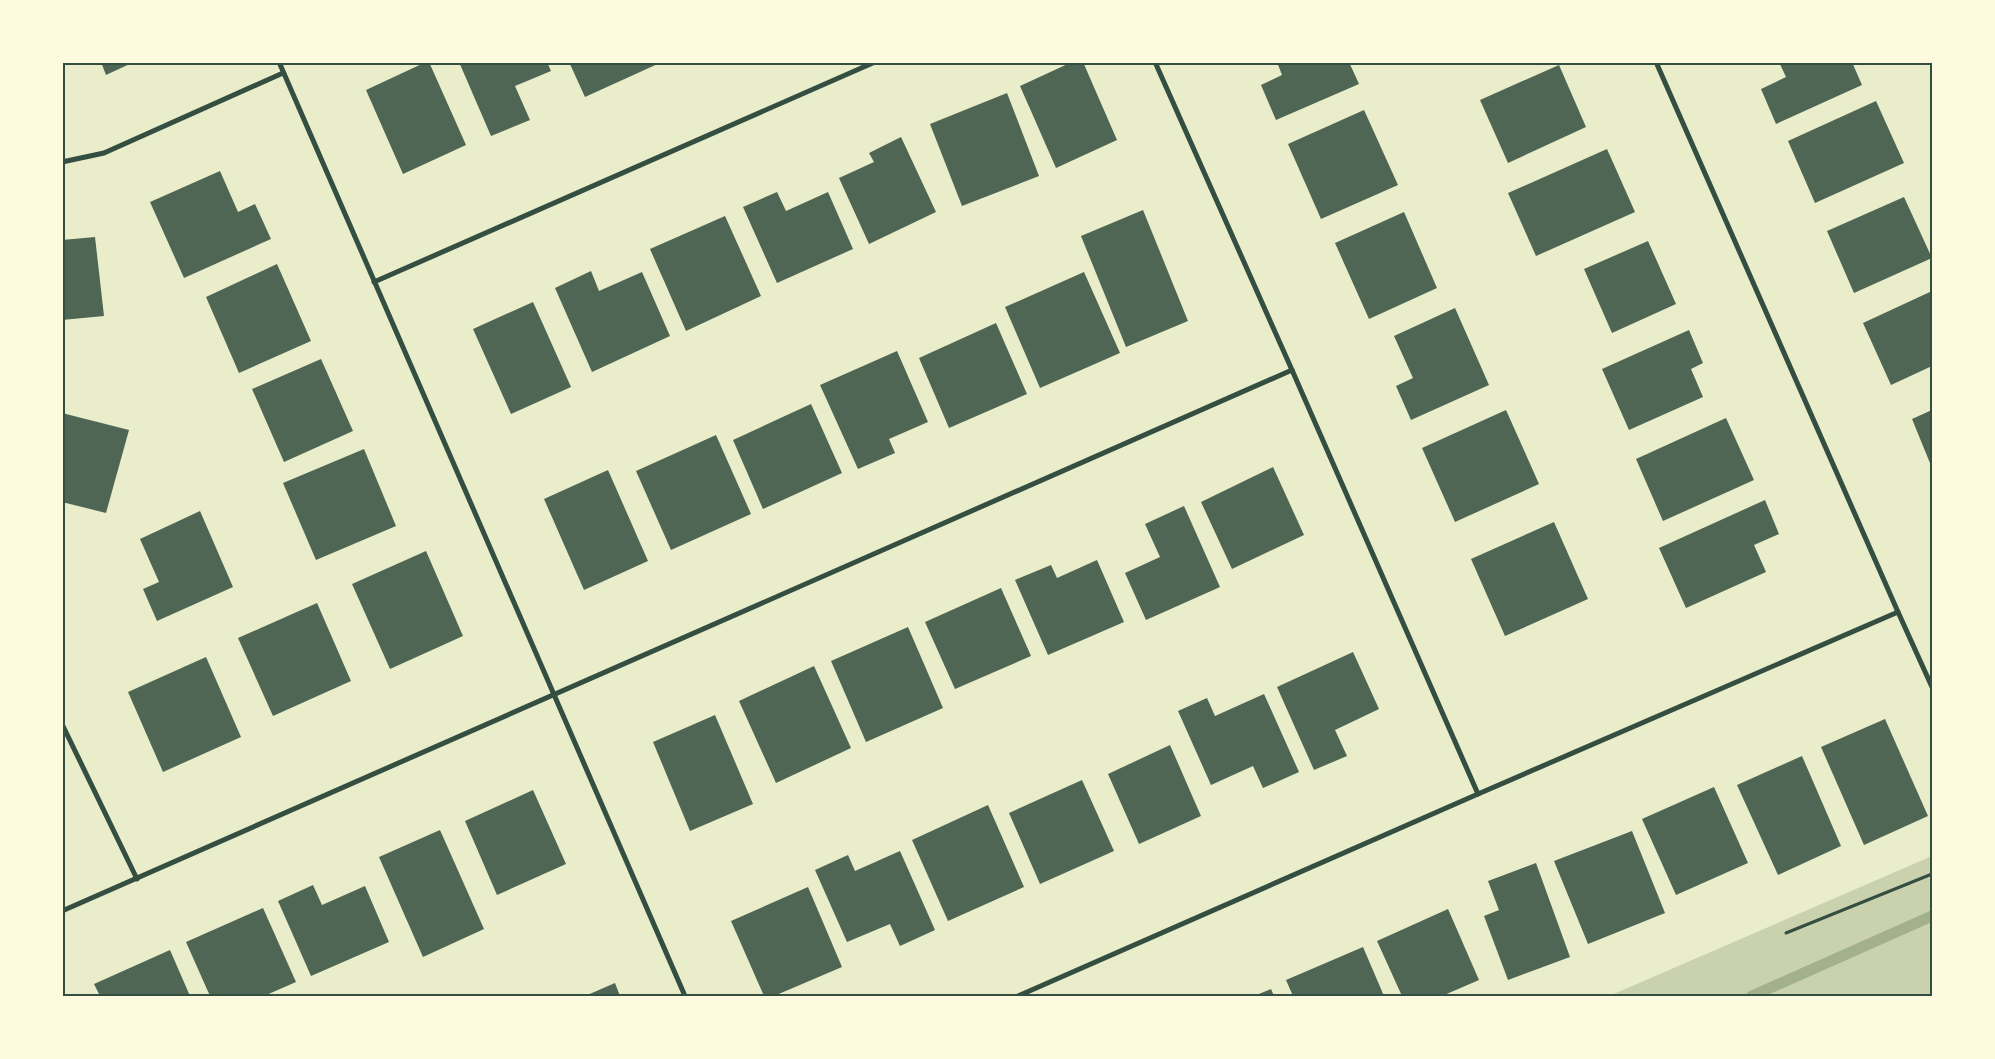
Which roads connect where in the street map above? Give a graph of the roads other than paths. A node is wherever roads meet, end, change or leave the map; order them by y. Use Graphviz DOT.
graph roads {
  1 [pos="279,62"];
  2 [pos="874,62"];
  3 [pos="1155,62"];
  4 [pos="1656,62"];
  5 [pos="283,73"];
  6 [pos="62,162"];
  7 [pos="374,282"];
  8 [pos="1292,370"];
  9 [pos="1898,612"];
  10 [pos="1932,686"];
  11 [pos="554,695"];
  12 [pos="62,724"];
  13 [pos="1478,794"];
  14 [pos="137,879"];
  15 [pos="62,911"];
  16 [pos="685,996"];
  17 [pos="1018,996"];
  1 -- 5 [label="street"];
  2 -- 7 [label="street"];
  3 -- 8 [label="street"];
  4 -- 9 [label="street"];
  5 -- 6 [label="street"];
  5 -- 7 [label="street"];
  7 -- 11 [label="street"];
  8 -- 11 [label="street"];
  8 -- 13 [label="street"];
  9 -- 10 [label="street"];
  9 -- 13 [label="street"];
  11 -- 14 [label="street"];
  11 -- 16 [label="street"];
  12 -- 14 [label="street"];
  13 -- 17 [label="street"];
  14 -- 15 [label="street"];
}
